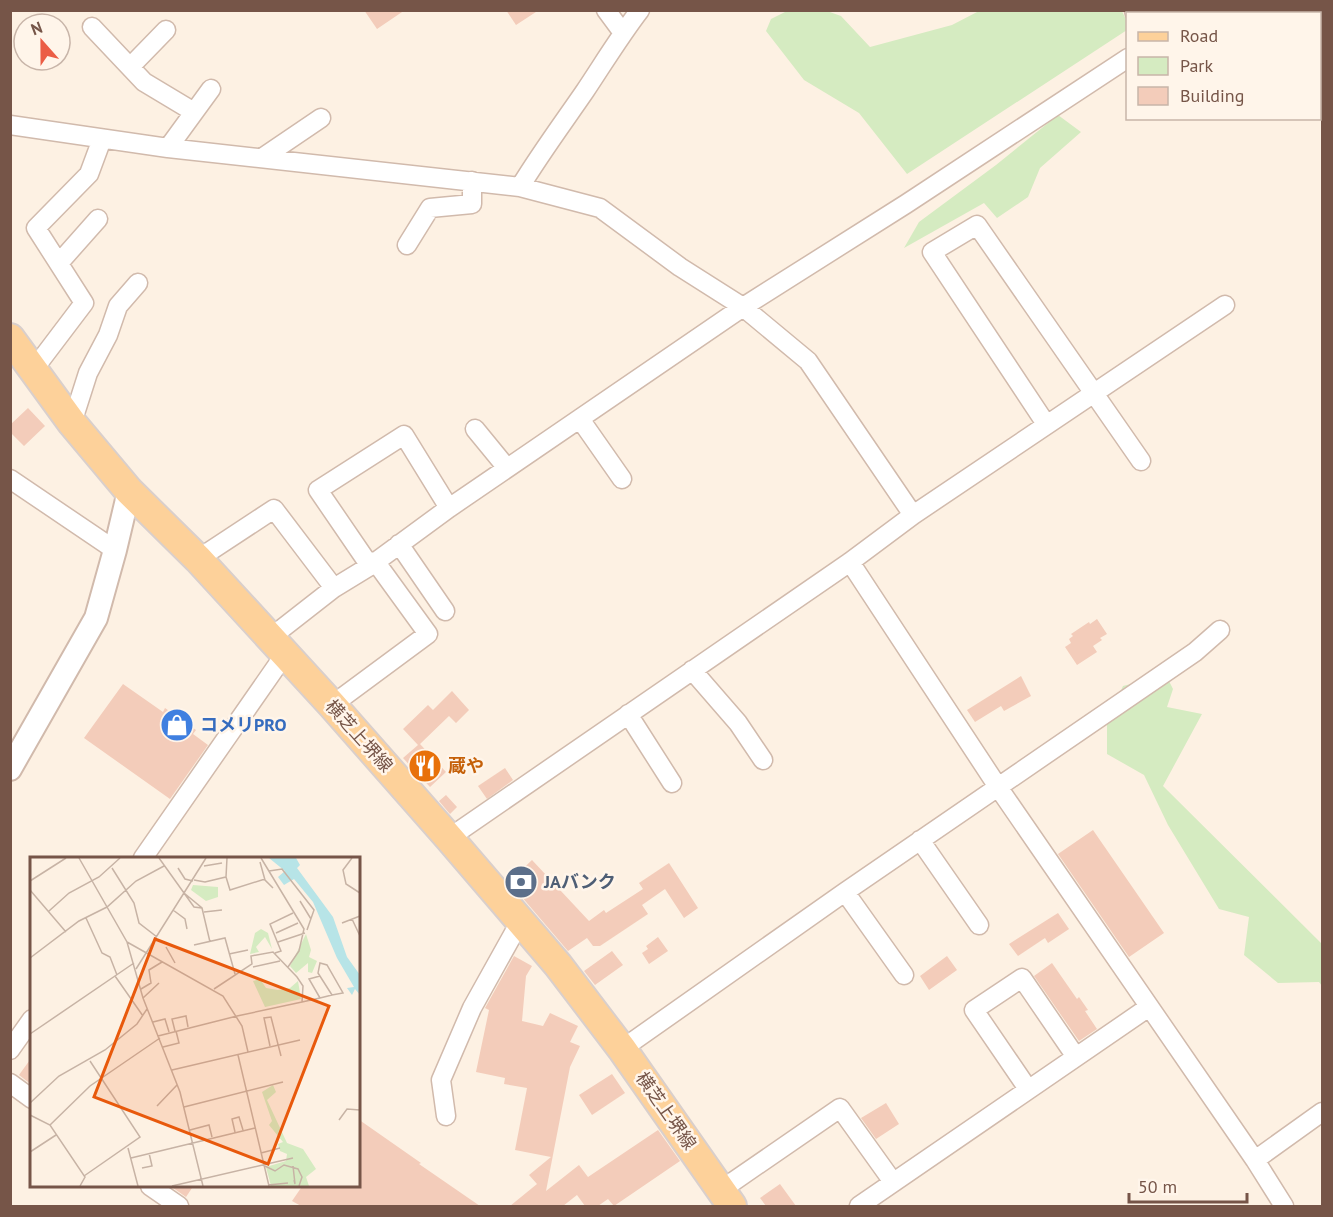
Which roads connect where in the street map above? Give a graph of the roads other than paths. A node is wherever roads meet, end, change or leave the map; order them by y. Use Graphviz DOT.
graph roads {
  1 [pos="606,10"];
  2 [pos="640,10"];
  3 [pos="92,27"];
  4 [pos="166,30"];
  5 [pos="622,33"];
  6 [pos="1126,59"];
  7 [pos="130,67"];
  8 [pos="211,89"];
  9 [pos="194,112"];
  10 [pos="321,118"];
  11 [pos="10,125"];
  12 [pos="102,139"];
  13 [pos="168,148"];
  14 [pos="262,158"];
  15 [pos="472,181"];
  16 [pos="519,187"];
  17 [pos="99,219"];
  18 [pos="407,245"];
  19 [pos="59,263"];
  20 [pos="138,282"];
  21 [pos="1225,305"];
  22 [pos="743,307"];
  23 [pos="10,338"];
  24 [pos="34,369"];
  25 [pos="1093,392"];
  26 [pos="580,419"];
  27 [pos="72,423"];
  28 [pos="1046,424"];
  29 [pos="475,429"];
  30 [pos="1141,461"];
  31 [pos="507,468"];
  32 [pos="10,479"];
  33 [pos="622,479"];
  34 [pos="129,491"];
  35 [pos="449,508"];
  36 [pos="913,515"];
  37 [pos="399,544"];
  38 [pos="116,550"];
  39 [pos="198,559"];
  40 [pos="850,562"];
  41 [pos="372,564"];
  42 [pos="334,588"];
  43 [pos="445,610"];
  44 [pos="1220,630"];
  45 [pos="277,646"];
  46 [pos="692,670"];
  47 [pos="332,705"];
  48 [pos="628,714"];
  49 [pos="763,760"];
  50 [pos="10,769"];
  51 [pos="672,783"];
  52 [pos="998,787"];
  53 [pos="449,838"];
  54 [pos="920,840"];
  55 [pos="144,857"];
  56 [pos="845,892"];
  57 [pos="520,920"];
  58 [pos="979,925"];
  59 [pos="904,975"];
  60 [pos="1149,1007"];
  61 [pos="30,1022"];
  62 [pos="622,1048"];
  63 [pos="10,1050"];
  64 [pos="1076,1057"];
  65 [pos="10,1083"];
  66 [pos="1028,1089"];
  67 [pos="30,1098"];
  68 [pos="1323,1112"];
  69 [pos="446,1116"];
  70 [pos="1255,1160"];
  71 [pos="893,1182"];
  72 [pos="153,1187"];
  73 [pos="727,1198"];
  74 [pos="179,1206"];
  75 [pos="859,1206"];
  76 [pos="1284,1206"];
  1 -- 5 [label="street"];
  2 -- 5 [label="street"];
  3 -- 7 [label="street"];
  4 -- 7 [label="street"];
  5 -- 16 [label="street"];
  6 -- 22 [label="street"];
  7 -- 9 [label="street"];
  8 -- 9 [label="street"];
  9 -- 13 [label="street"];
  10 -- 14 [label="street"];
  11 -- 12 [label="street"];
  12 -- 13 [label="street"];
  12 -- 19 [label="street"];
  13 -- 14 [label="street"];
  14 -- 15 [label="street"];
  15 -- 16 [label="street"];
  15 -- 18 [label="street"];
  16 -- 22 [label="street"];
  17 -- 19 [label="street"];
  19 -- 24 [label="street"];
  20 -- 27 [label="street"];
  21 -- 25 [label="street"];
  22 -- 26 [label="street"];
  22 -- 36 [label="street"];
  23 -- 24 [label="main road, 横芝上堺線"];
  24 -- 27 [label="main road, 横芝上堺線"];
  25 -- 28 [label="street"];
  25 -- 28 [label="street"];
  25 -- 30 [label="street"];
  26 -- 31 [label="street"];
  26 -- 33 [label="street"];
  27 -- 34 [label="main road, 横芝上堺線"];
  28 -- 36 [label="street"];
  29 -- 31 [label="street"];
  31 -- 35 [label="street"];
  32 -- 38 [label="street"];
  34 -- 38 [label="street"];
  34 -- 39 [label="main road, 横芝上堺線"];
  35 -- 37 [label="street"];
  35 -- 41 [label="street"];
  36 -- 40 [label="street"];
  37 -- 41 [label="street"];
  37 -- 43 [label="street"];
  38 -- 50 [label="street"];
  39 -- 42 [label="street"];
  39 -- 45 [label="main road, 横芝上堺線"];
  40 -- 46 [label="street"];
  40 -- 52 [label="street"];
  41 -- 42 [label="street"];
  41 -- 47 [label="street"];
  42 -- 45 [label="street"];
  44 -- 52 [label="street"];
  45 -- 47 [label="main road, 横芝上堺線"];
  45 -- 55 [label="street"];
  46 -- 48 [label="street"];
  46 -- 49 [label="street"];
  47 -- 53 [label="main road, 横芝上堺線"];
  48 -- 51 [label="street"];
  48 -- 53 [label="street"];
  52 -- 54 [label="street"];
  52 -- 60 [label="street"];
  53 -- 57 [label="main road, 横芝上堺線"];
  54 -- 56 [label="street"];
  54 -- 58 [label="street"];
  56 -- 59 [label="street"];
  56 -- 62 [label="street"];
  57 -- 62 [label="main road, 横芝上堺線"];
  57 -- 69 [label="street"];
  60 -- 64 [label="street"];
  60 -- 70 [label="street"];
  61 -- 63 [label="street"];
  62 -- 73 [label="main road, 横芝上堺線"];
  64 -- 66 [label="street"];
  64 -- 66 [label="street"];
  65 -- 67 [label="street"];
  66 -- 71 [label="street"];
  68 -- 70 [label="street"];
  70 -- 76 [label="street"];
  71 -- 73 [label="street"];
  71 -- 75 [label="street"];
  72 -- 74 [label="street"];
}
